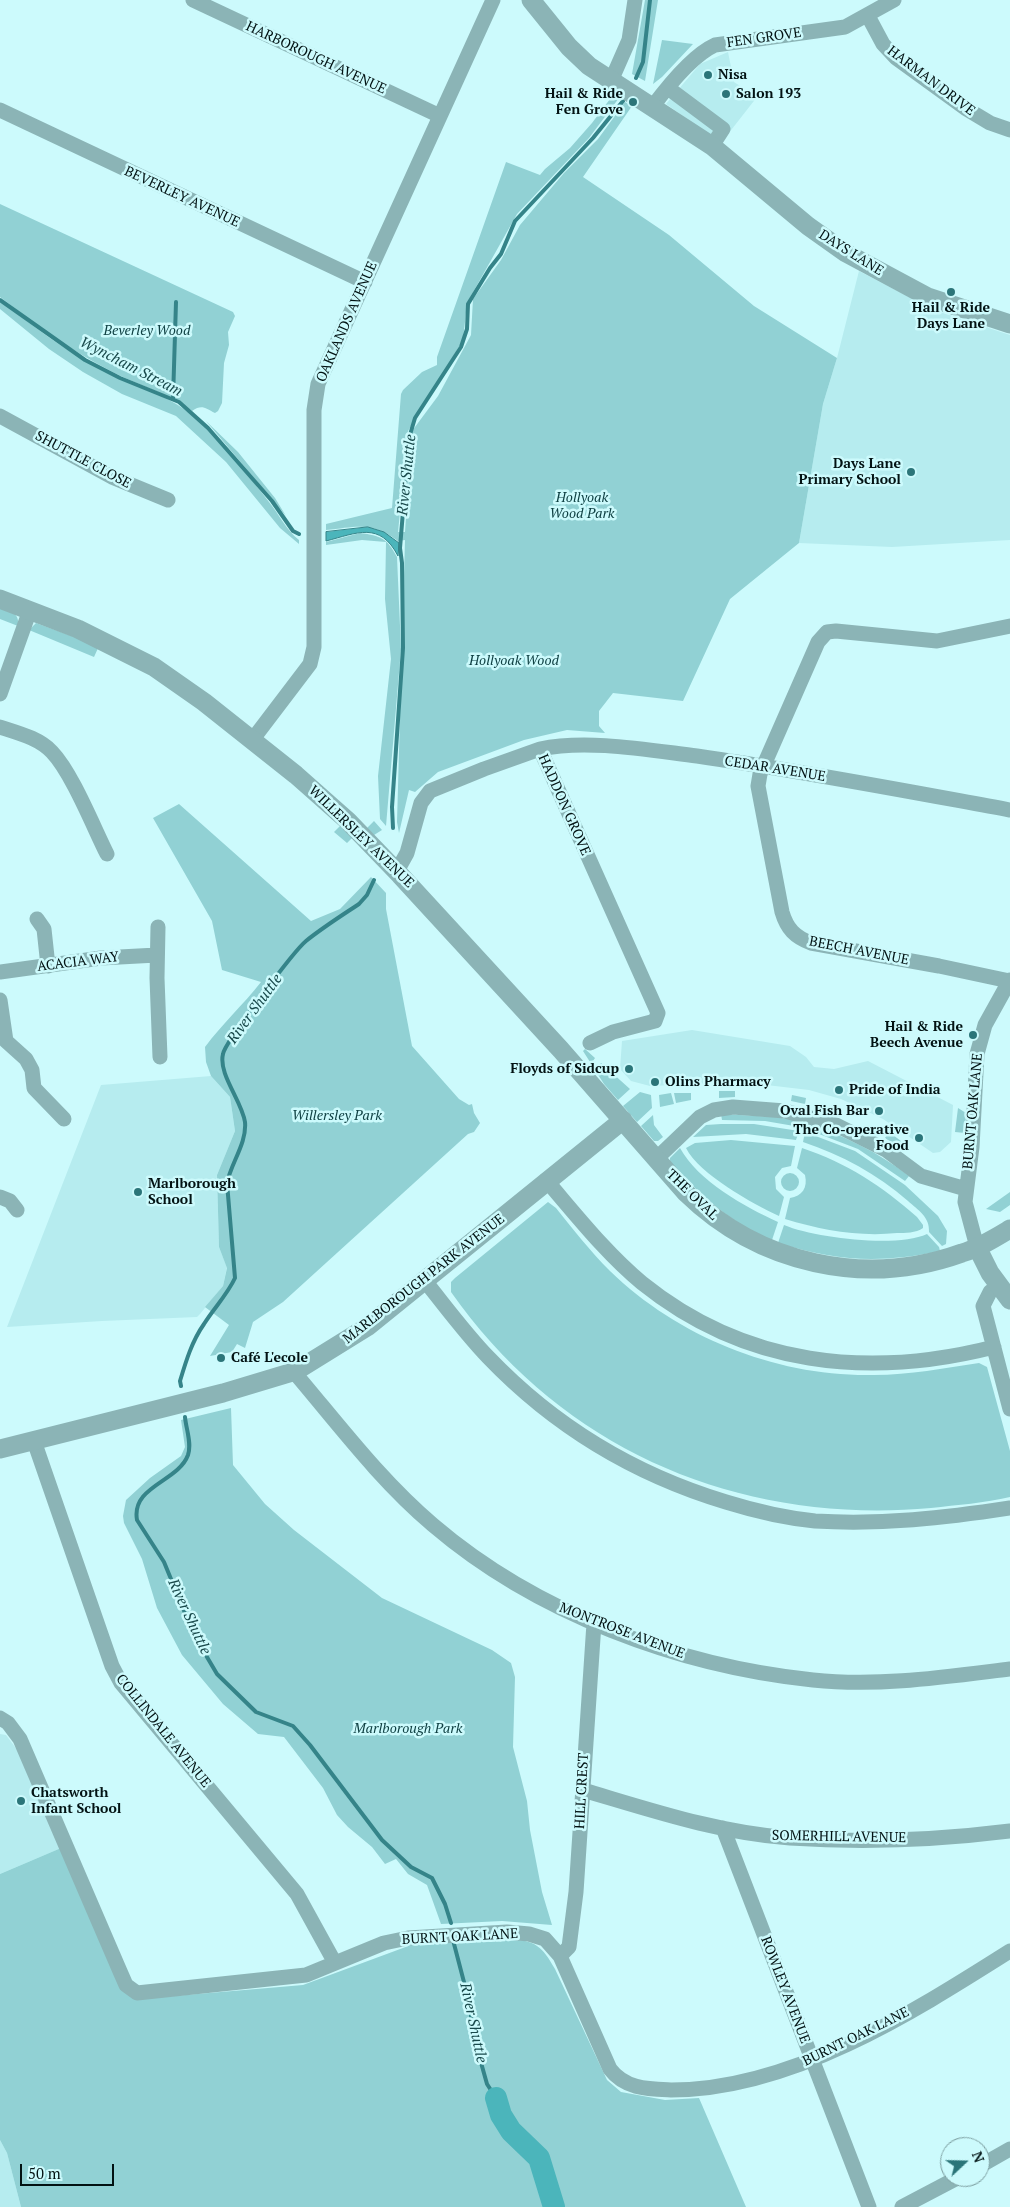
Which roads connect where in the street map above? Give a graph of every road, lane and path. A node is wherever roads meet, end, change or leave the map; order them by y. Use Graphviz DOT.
graph roads {
  1 [pos="192,0"];
  2 [pos="493,0"];
  3 [pos="531,0"];
  4 [pos="635,0"];
  5 [pos="894,0"];
  6 [pos="868,16"];
  7 [pos="611,81"];
  8 [pos="668,88"];
  9 [pos="652,106"];
  10 [pos="0,110"];
  11 [pos="440,116"];
  12 [pos="1010,130"];
  13 [pos="712,146"];
  14 [pos="365,282"];
  15 [pos="1010,324"];
  16 [pos="0,416"];
  17 [pos="168,500"];
  18 [pos="0,599"];
  19 [pos="30,610"];
  20 [pos="1010,626"];
  21 [pos="0,694"];
  22 [pos="0,727"];
  23 [pos="252,739"];
  24 [pos="540,749"];
  25 [pos="764,766"];
  26 [pos="1010,810"];
  27 [pos="107,854"];
  28 [pos="396,871"];
  29 [pos="37,920"];
  30 [pos="158,927"];
  31 [pos="157,956"];
  32 [pos="48,966"];
  33 [pos="0,972"];
  34 [pos="1010,980"];
  35 [pos="0,1000"];
  36 [pos="590,1043"];
  37 [pos="160,1057"];
  38 [pos="64,1119"];
  39 [pos="623,1120"];
  40 [pos="656,1159"];
  41 [pos="546,1180"];
  42 [pos="966,1189"];
  43 [pos="0,1197"];
  44 [pos="17,1210"];
  45 [pos="1010,1229"];
  46 [pos="977,1247"];
  47 [pos="425,1281"];
  48 [pos="1004,1292"];
  49 [pos="994,1347"];
  50 [pos="294,1372"];
  51 [pos="1010,1409"];
  52 [pos="34,1441"];
  53 [pos="0,1449"];
  54 [pos="1010,1508"];
  55 [pos="594,1623"];
  56 [pos="1010,1669"];
  57 [pos="0,1717"];
  58 [pos="583,1790"];
  59 [pos="723,1828"];
  60 [pos="1010,1831"];
  61 [pos="1010,1951"];
  62 [pos="560,1956"];
  63 [pos="335,1963"];
  64 [pos="812,2059"];
  65 [pos="1010,2149"];
  66 [pos="990,2160"];
  67 [pos="940,2187"];
  68 [pos="869,2207"];
  69 [pos="902,2207"];
  1 -- 11 [label="street, HARBOROUGH AVENUE"];
  2 -- 11 [label="street, OAKLANDS AVENUE"];
  3 -- 7 [label="street, DAYS LANE"];
  4 -- 7 [label="street"];
  5 -- 6 [label="street, FEN GROVE"];
  6 -- 8 [label="street, FEN GROVE"];
  6 -- 12 [label="street, HARMAN DRIVE"];
  7 -- 9 [label="street, DAYS LANE"];
  8 -- 9 [label="street, FEN GROVE"];
  8 -- 13 [label="street"];
  9 -- 13 [label="street, DAYS LANE"];
  10 -- 14 [label="street, BEVERLEY AVENUE"];
  11 -- 14 [label="street, OAKLANDS AVENUE"];
  13 -- 15 [label="street, DAYS LANE"];
  14 -- 23 [label="street, OAKLANDS AVENUE"];
  16 -- 17 [label="street, SHUTTLE CLOSE"];
  18 -- 19 [label="street, WILLERSLEY AVENUE"];
  19 -- 21 [label="street"];
  19 -- 23 [label="street, WILLERSLEY AVENUE"];
  20 -- 25 [label="street, BEECH AVENUE"];
  22 -- 27 [label="street"];
  23 -- 28 [label="street, WILLERSLEY AVENUE"];
  24 -- 25 [label="street, CEDAR AVENUE"];
  24 -- 28 [label="street, HADDON GROVE"];
  24 -- 36 [label="street, HADDON GROVE"];
  25 -- 26 [label="street, CEDAR AVENUE"];
  25 -- 34 [label="street, BEECH AVENUE"];
  28 -- 39 [label="street, WILLERSLEY AVENUE"];
  29 -- 32 [label="street"];
  30 -- 31 [label="street"];
  31 -- 32 [label="street, ACACIA WAY"];
  31 -- 37 [label="street"];
  32 -- 33 [label="street, ACACIA WAY"];
  34 -- 42 [label="street, BURNT OAK LANE"];
  35 -- 38 [label="street"];
  39 -- 40 [label="street, WILLERSLEY AVENUE"];
  39 -- 41 [label="street, MARLBOROUGH PARK AVENUE"];
  40 -- 42 [label="street, THE OVAL"];
  40 -- 46 [label="street, THE OVAL"];
  41 -- 47 [label="street, MARLBOROUGH PARK AVENUE"];
  41 -- 49 [label="street"];
  42 -- 46 [label="street, BURNT OAK LANE"];
  43 -- 44 [label="street"];
  45 -- 46 [label="street, THE OVAL"];
  46 -- 48 [label="street"];
  47 -- 50 [label="street, MARLBOROUGH PARK AVENUE"];
  47 -- 54 [label="street"];
  48 -- 49 [label="street"];
  49 -- 51 [label="street"];
  50 -- 52 [label="street, MARLBOROUGH PARK AVENUE"];
  50 -- 55 [label="street, MONTROSE AVENUE"];
  52 -- 53 [label="street, MARLBOROUGH PARK AVENUE"];
  52 -- 63 [label="street, COLLINDALE AVENUE"];
  55 -- 56 [label="street, MONTROSE AVENUE"];
  55 -- 58 [label="street, HILL CREST"];
  57 -- 63 [label="street, BURNT OAK LANE"];
  58 -- 59 [label="street, SOMERHILL AVENUE"];
  58 -- 62 [label="street, HILL CREST"];
  59 -- 60 [label="street, SOMERHILL AVENUE"];
  59 -- 64 [label="street, ROWLEY AVENUE"];
  61 -- 64 [label="street, BURNT OAK LANE"];
  62 -- 63 [label="street, BURNT OAK LANE"];
  62 -- 64 [label="street, BURNT OAK LANE"];
  64 -- 68 [label="street, ROWLEY AVENUE"];
  65 -- 66 [label="street"];
  67 -- 69 [label="street"];
}
